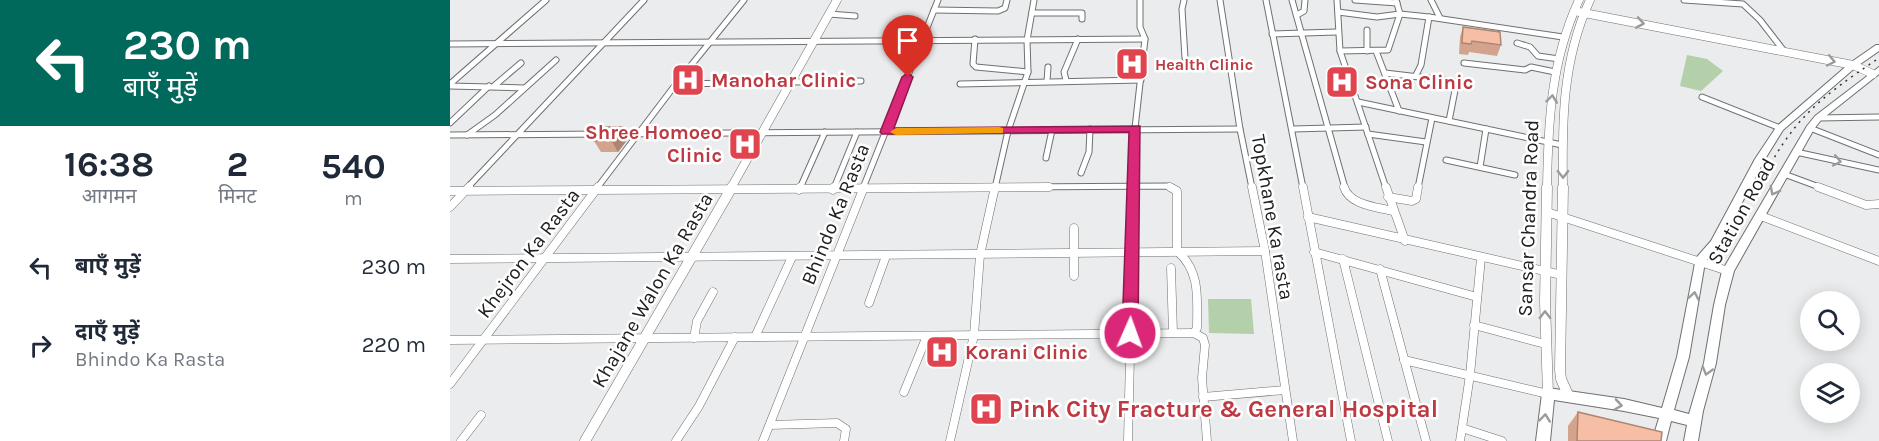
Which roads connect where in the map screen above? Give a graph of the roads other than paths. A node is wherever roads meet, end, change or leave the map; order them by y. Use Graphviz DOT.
graph roads {
  1 [pos="546,0"];
  2 [pos="644,0"];
  3 [pos="744,0"];
  4 [pos="837,0"];
  5 [pos="938,0"];
  6 [pos="1007,0"];
  7 [pos="1034,0"];
  8 [pos="1140,0"];
  9 [pos="1184,0"];
  10 [pos="1220,0"];
  11 [pos="1266,0"];
  12 [pos="1292,0"];
  13 [pos="1305,0"];
  14 [pos="1337,0"];
  15 [pos="1355,0"];
  16 [pos="1431,0"];
  17 [pos="1578,0"];
  18 [pos="1590,0"];
  19 [pos="1687,0"];
  20 [pos="1396,2"];
  21 [pos="934,10"];
  22 [pos="1338,12"];
  23 [pos="1577,12"];
  24 [pos="1032,13"];
  25 [pos="829,14"];
  26 [pos="1400,14"];
  27 [pos="1298,15"];
  28 [pos="855,16"];
  29 [pos="1429,16"];
  30 [pos="1440,18"];
  31 [pos="1082,19"];
  32 [pos="1367,30"];
  33 [pos="1337,33"];
  34 [pos="1272,34"];
  35 [pos="1304,34"];
  36 [pos="1563,37"];
  37 [pos="975,39"];
  38 [pos="1078,39"];
  39 [pos="1145,39"];
  40 [pos="922,40"];
  41 [pos="1027,40"];
  42 [pos="814,41"];
  43 [pos="711,42"];
  44 [pos="604,43"];
  45 [pos="1517,43"];
  46 [pos="450,44"];
  47 [pos="497,44"];
  48 [pos="1879,47"];
  49 [pos="1340,51"];
  50 [pos="1367,51"];
  51 [pos="1376,51"];
  52 [pos="1784,51"];
  53 [pos="1185,58"];
  54 [pos="1559,59"];
  55 [pos="556,60"];
  56 [pos="521,63"];
  57 [pos="1464,63"];
  58 [pos="1853,65"];
  59 [pos="1048,67"];
  60 [pos="1028,72"];
  61 [pos="1555,72"];
  62 [pos="1876,72"];
  63 [pos="1385,73"];
  64 [pos="1416,75"];
  65 [pos="1066,80"];
  66 [pos="1140,80"];
  67 [pos="861,81"];
  68 [pos="1047,81"];
  69 [pos="1026,82"];
  70 [pos="789,83"];
  71 [pos="676,84"];
  72 [pos="960,84"];
  73 [pos="450,85"];
  74 [pos="492,86"];
  75 [pos="524,88"];
  76 [pos="1702,97"];
  77 [pos="1358,102"];
  78 [pos="1400,111"];
  79 [pos="1879,117"];
  80 [pos="1432,118"];
  81 [pos="1818,118"];
  82 [pos="1449,121"];
  83 [pos="450,123"];
  84 [pos="1328,127"];
  85 [pos="1135,128"];
  86 [pos="1780,128"];
  87 [pos="1810,128"];
  88 [pos="1090,129"];
  89 [pos="1240,129"];
  90 [pos="1293,129"];
  91 [pos="1486,129"];
  92 [pos="1008,130"];
  93 [pos="1052,130"];
  94 [pos="764,131"];
  95 [pos="1367,131"];
  96 [pos="825,132"];
  97 [pos="857,132"];
  98 [pos="886,132"];
  99 [pos="516,134"];
  100 [pos="639,134"];
  101 [pos="450,135"];
  102 [pos="467,135"];
  103 [pos="1426,142"];
  104 [pos="1548,142"];
  105 [pos="1562,145"];
  106 [pos="1796,152"];
  107 [pos="1879,155"];
  108 [pos="1046,158"];
  109 [pos="1446,160"];
  110 [pos="1480,167"];
  111 [pos="1879,171"];
  112 [pos="1081,174"];
  113 [pos="1784,174"];
  114 [pos="1515,175"];
  115 [pos="1135,186"];
  116 [pos="997,187"];
  117 [pos="863,189"];
  118 [pos="730,190"];
  119 [pos="799,190"];
  120 [pos="833,190"];
  121 [pos="450,191"];
  122 [pos="465,191"];
  123 [pos="596,191"];
  124 [pos="1388,197"];
  125 [pos="1879,204"];
  126 [pos="450,207"];
  127 [pos="1393,211"];
  128 [pos="1546,212"];
  129 [pos="1761,216"];
  130 [pos="1308,217"];
  131 [pos="1563,217"];
  132 [pos="1074,228"];
  133 [pos="1405,241"];
  134 [pos="1177,250"];
  135 [pos="1265,251"];
  136 [pos="1134,252"];
  137 [pos="1314,252"];
  138 [pos="1074,253"];
  139 [pos="980,255"];
  140 [pos="692,256"];
  141 [pos="886,256"];
  142 [pos="792,257"];
  143 [pos="835,257"];
  144 [pos="543,258"];
  145 [pos="1481,258"];
  146 [pos="450,259"];
  147 [pos="1343,259"];
  148 [pos="1700,261"];
  149 [pos="1879,261"];
  150 [pos="1171,268"];
  151 [pos="1380,269"];
  152 [pos="1728,271"];
  153 [pos="1545,272"];
  154 [pos="1074,276"];
  155 [pos="1562,276"];
  156 [pos="713,292"];
  157 [pos="1477,297"];
  158 [pos="869,303"];
  159 [pos="1474,325"];
  160 [pos="1130,333"];
  161 [pos="1173,333"];
  162 [pos="1194,333"];
  163 [pos="974,335"];
  164 [pos="927,336"];
  165 [pos="735,337"];
  166 [pos="755,337"];
  167 [pos="804,337"];
  168 [pos="646,338"];
  169 [pos="694,338"];
  170 [pos="450,340"];
  171 [pos="484,340"];
  172 [pos="1545,344"];
  173 [pos="1404,360"];
  174 [pos="1470,375"];
  175 [pos="450,384"];
  176 [pos="1285,390"];
  177 [pos="904,392"];
  178 [pos="1548,394"];
  179 [pos="1203,397"];
  180 [pos="1569,397"];
  181 [pos="1666,414"];
  182 [pos="481,415"];
  183 [pos="1692,420"];
  184 [pos="770,424"];
  185 [pos="1462,428"];
  186 [pos="461,441"];
  187 [pos="585,441"];
  188 [pos="676,441"];
  189 [pos="763,441"];
  190 [pos="844,441"];
  191 [pos="950,441"];
  192 [pos="1128,441"];
  193 [pos="1207,441"];
  194 [pos="1293,441"];
  195 [pos="1352,441"];
  196 [pos="1388,441"];
  197 [pos="1425,441"];
  198 [pos="1460,441"];
  199 [pos="1502,441"];
  200 [pos="1543,441"];
  201 [pos="1659,441"];
  202 [pos="1691,441"];
  1 -- 47 [label="street"];
  2 -- 44 [label="street"];
  3 -- 43 [label="street, Khejron Ka Rasta"];
  4 -- 25 [label="street, Khajane Walon Ka Rasta"];
  5 -- 21 [label="street, Bhindo Ka Rasta"];
  6 -- 21 [label="street"];
  7 -- 24 [label="street"];
  8 -- 39 [label="street"];
  9 -- 53 [label="street"];
  10 -- 89 [label="street, Topkhane Ka rasta"];
  11 -- 34 [label="street"];
  12 -- 27 [label="street"];
  13 -- 27 [label="street"];
  14 -- 22 [label="street"];
  15 -- 20 [label="street"];
  16 -- 30 [label="street"];
  17 -- 23 [label="street, Sansar Chandra Road"];
  18 -- 23 [label="street, Sansar Chandra Road"];
  19 -- 52 [label="street"];
  20 -- 26 [label="street"];
  21 -- 40 [label="street, Bhindo Ka Rasta"];
  22 -- 26 [label="street"];
  22 -- 33 [label="street"];
  23 -- 36 [label="street, Sansar Chandra Road"];
  23 -- 52 [label="street, one-way"];
  23 -- 105 [label="street, Sansar Chandra Road"];
  24 -- 31 [label="street"];
  24 -- 41 [label="street"];
  25 -- 28 [label="street"];
  25 -- 42 [label="street, Khajane Walon Ka Rasta"];
  26 -- 29 [label="street"];
  26 -- 51 [label="street"];
  27 -- 35 [label="street"];
  29 -- 30 [label="street"];
  29 -- 64 [label="street"];
  30 -- 36 [label="street"];
  32 -- 50 [label="street"];
  33 -- 35 [label="street"];
  33 -- 49 [label="street"];
  34 -- 35 [label="street"];
  34 -- 90 [label="street"];
  35 -- 84 [label="street"];
  36 -- 54 [label="street, Sansar Chandra Road"];
  37 -- 40 [label="street"];
  37 -- 41 [label="street"];
  37 -- 60 [label="street"];
  38 -- 39 [label="street"];
  38 -- 41 [label="street"];
  38 -- 65 [label="street"];
  39 -- 66 [label="street"];
  40 -- 42 [label="street"];
  40 -- 98 [label="street, Bhindo Ka Rasta"];
  41 -- 60 [label="street"];
  42 -- 43 [label="street"];
  42 -- 70 [label="street, Khajane Walon Ka Rasta"];
  43 -- 44 [label="street"];
  43 -- 71 [label="street, Khejron Ka Rasta"];
  44 -- 47 [label="street"];
  44 -- 99 [label="street"];
  45 -- 54 [label="street"];
  46 -- 47 [label="street"];
  47 -- 73 [label="street"];
  48 -- 58 [label="main road"];
  49 -- 50 [label="street"];
  49 -- 77 [label="street"];
  50 -- 51 [label="street"];
  51 -- 63 [label="street"];
  52 -- 58 [label="street, one-way"];
  54 -- 61 [label="street, Sansar Chandra Road"];
  55 -- 75 [label="street"];
  56 -- 74 [label="street"];
  57 -- 61 [label="street"];
  58 -- 62 [label="street"];
  58 -- 86 [label="main road"];
  59 -- 68 [label="street"];
  60 -- 69 [label="street"];
  104 -- 61 [label="street, Sansar Chandra Road, one-way"];
  62 -- 81 [label="main road, Station Road"];
  63 -- 64 [label="street"];
  63 -- 78 [label="street"];
  64 -- 82 [label="street"];
  65 -- 66 [label="street"];
  65 -- 68 [label="street"];
  66 -- 85 [label="street"];
  67 -- 70 [label="street"];
  68 -- 69 [label="street"];
  69 -- 72 [label="street"];
  69 -- 92 [label="street"];
  70 -- 71 [label="street"];
  70 -- 94 [label="street, Khajane Walon Ka Rasta"];
  71 -- 100 [label="street, Khejron Ka Rasta"];
  73 -- 74 [label="street"];
  74 -- 75 [label="street"];
  74 -- 83 [label="street"];
  75 -- 102 [label="street"];
  76 -- 86 [label="street"];
  77 -- 78 [label="street"];
  77 -- 95 [label="street"];
  78 -- 80 [label="street"];
  79 -- 81 [label="street"];
  80 -- 82 [label="street"];
  80 -- 103 [label="street"];
  81 -- 87 [label="main road, Station Road"];
  82 -- 91 [label="street"];
  84 -- 90 [label="street"];
  84 -- 95 [label="street"];
  84 -- 127 [label="street"];
  85 -- 88 [label="street"];
  85 -- 89 [label="street"];
  85 -- 115 [label="street"];
  86 -- 148 [label="main road"];
  87 -- 106 [label="main road, Station Road"];
  87 -- 107 [label="street"];
  88 -- 93 [label="street"];
  88 -- 112 [label="street"];
  89 -- 135 [label="street, Topkhane Ka rasta"];
  90 -- 130 [label="street"];
  91 -- 104 [label="street"];
  91 -- 110 [label="street"];
  92 -- 93 [label="street"];
  92 -- 98 [label="street"];
  92 -- 116 [label="street"];
  93 -- 108 [label="street"];
  94 -- 96 [label="street"];
  94 -- 100 [label="street"];
  94 -- 118 [label="street, Khajane Walon Ka Rasta"];
  95 -- 103 [label="street"];
  95 -- 124 [label="street"];
  96 -- 97 [label="street"];
  96 -- 119 [label="street"];
  97 -- 98 [label="street"];
  97 -- 120 [label="street"];
  98 -- 117 [label="street, Bhindo Ka Rasta"];
  99 -- 100 [label="street"];
  99 -- 102 [label="street"];
  99 -- 122 [label="street"];
  100 -- 123 [label="street, Khejron Ka Rasta"];
  101 -- 102 [label="street"];
  103 -- 124 [label="street"];
  104 -- 105 [label="street"];
  104 -- 128 [label="street, Sansar Chandra Road"];
  105 -- 131 [label="street, Sansar Chandra Road, one-way"];
  106 -- 111 [label="street, one-way"];
  106 -- 113 [label="main road, Station Road"];
  109 -- 110 [label="street"];
  110 -- 114 [label="street"];
  113 -- 125 [label="street"];
  113 -- 129 [label="main road, Station Road, one-way"];
  115 -- 116 [label="street"];
  115 -- 134 [label="street"];
  115 -- 136 [label="street"];
  116 -- 117 [label="street"];
  116 -- 139 [label="street"];
  117 -- 120 [label="street"];
  117 -- 143 [label="street, Bhindo Ka Rasta"];
  118 -- 119 [label="street"];
  118 -- 123 [label="street"];
  118 -- 140 [label="street, Khajane Walon Ka Rasta"];
  119 -- 120 [label="street"];
  121 -- 122 [label="street"];
  122 -- 123 [label="street"];
  122 -- 126 [label="street"];
  123 -- 144 [label="street, Khejron Ka Rasta"];
  124 -- 127 [label="street"];
  127 -- 133 [label="street"];
  128 -- 131 [label="street"];
  128 -- 153 [label="street, Sansar Chandra Road"];
  129 -- 149 [label="street"];
  129 -- 152 [label="main road, Station Road"];
  130 -- 133 [label="street"];
  130 -- 137 [label="street"];
  131 -- 148 [label="street"];
  131 -- 155 [label="street, Sansar Chandra Road"];
  132 -- 138 [label="street"];
  133 -- 145 [label="street"];
  134 -- 135 [label="street"];
  134 -- 136 [label="street"];
  134 -- 162 [label="street"];
  135 -- 176 [label="street, Topkhane Ka rasta"];
  136 -- 138 [label="street"];
  136 -- 160 [label="street"];
  137 -- 147 [label="street"];
  137 -- 195 [label="street"];
  138 -- 139 [label="street"];
  138 -- 154 [label="street"];
  139 -- 141 [label="street"];
  139 -- 163 [label="street"];
  140 -- 142 [label="street"];
  140 -- 144 [label="street"];
  140 -- 168 [label="street, Khajane Walon Ka Rasta"];
  141 -- 143 [label="street"];
  141 -- 158 [label="street"];
  142 -- 143 [label="street"];
  142 -- 166 [label="street"];
  143 -- 167 [label="street, Bhindo Ka Rasta"];
  144 -- 146 [label="street"];
  144 -- 171 [label="street, Khejron Ka Rasta"];
  145 -- 153 [label="street"];
  145 -- 157 [label="street"];
  147 -- 151 [label="street"];
  147 -- 196 [label="street"];
  148 -- 152 [label="street"];
  181 -- 148 [label="main road, one-way"];
  150 -- 161 [label="street"];
  151 -- 157 [label="street"];
  151 -- 173 [label="street"];
  152 -- 183 [label="main road, Station Road, one-way"];
  153 -- 155 [label="street"];
  172 -- 153 [label="street, Sansar Chandra Road, one-way"];
  155 -- 180 [label="street, Sansar Chandra Road"];
  156 -- 169 [label="street"];
  157 -- 159 [label="street"];
  159 -- 172 [label="street"];
  159 -- 174 [label="street"];
  160 -- 161 [label="street"];
  160 -- 163 [label="street"];
  160 -- 192 [label="street"];
  161 -- 162 [label="street"];
  162 -- 179 [label="street"];
  163 -- 164 [label="street"];
  163 -- 191 [label="street"];
  164 -- 167 [label="street"];
  164 -- 177 [label="street"];
  165 -- 166 [label="street"];
  165 -- 169 [label="street"];
  165 -- 188 [label="street"];
  166 -- 167 [label="street"];
  167 -- 184 [label="street, Bhindo Ka Rasta"];
  168 -- 169 [label="street"];
  168 -- 171 [label="street"];
  168 -- 187 [label="street, Khajane Walon Ka Rasta"];
  170 -- 171 [label="street"];
  171 -- 175 [label="street, Khejron Ka Rasta"];
  172 -- 178 [label="street, Sansar Chandra Road"];
  173 -- 174 [label="street"];
  173 -- 197 [label="street"];
  174 -- 178 [label="street"];
  174 -- 185 [label="street"];
  176 -- 179 [label="street"];
  176 -- 194 [label="street, Topkhane Ka rasta"];
  178 -- 180 [label="main road"];
  200 -- 178 [label="main road, Sansar Chandra Road, one-way"];
  179 -- 193 [label="street"];
  180 -- 181 [label="main road, one-way"];
  181 -- 183 [label="main road"];
  181 -- 201 [label="main road"];
  182 -- 186 [label="street"];
  183 -- 202 [label="main road, Station Road"];
  184 -- 189 [label="street, Bhindo Ka Rasta"];
  184 -- 190 [label="street"];
  185 -- 198 [label="street"];
  185 -- 199 [label="street"];
}
